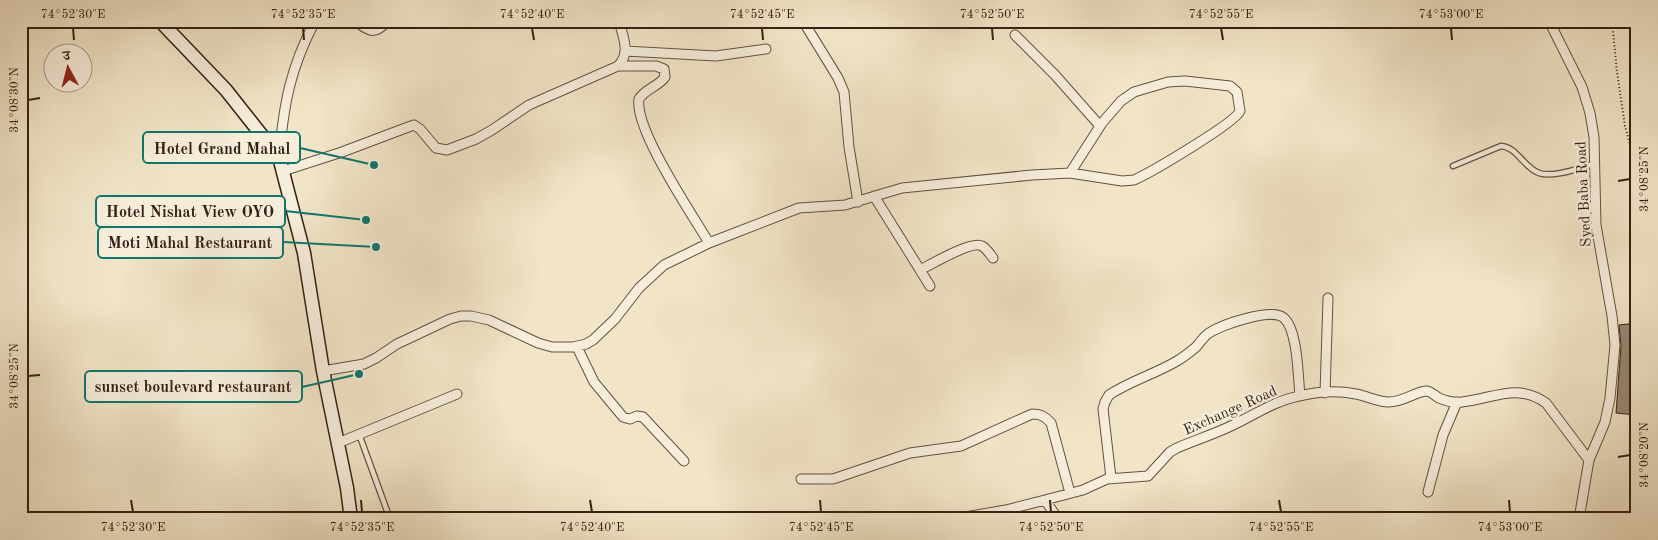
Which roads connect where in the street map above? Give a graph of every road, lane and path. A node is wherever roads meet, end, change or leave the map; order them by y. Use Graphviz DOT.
graph roads {
  1 [pos="160,21"];
  2 [pos="315,21"];
  3 [pos="355,21"];
  4 [pos="387,21"];
  5 [pos="619,21"];
  6 [pos="803,21"];
  7 [pos="1549,21"];
  8 [pos="1612,21"];
  9 [pos="1015,35"];
  10 [pos="766,49"];
  11 [pos="626,51"];
  12 [pos="618,66"];
  13 [pos="1100,126"];
  14 [pos="279,157"];
  15 [pos="1594,164"];
  16 [pos="1453,166"];
  17 [pos="1637,170"];
  18 [pos="283,171"];
  19 [pos="1070,173"];
  20 [pos="874,196"];
  21 [pos="858,202"];
  22 [pos="709,243"];
  23 [pos="993,258"];
  24 [pos="920,270"];
  25 [pos="930,286"];
  26 [pos="1328,298"];
  27 [pos="577,346"];
  28 [pos="323,371"];
  29 [pos="1326,393"];
  30 [pos="457,394"];
  31 [pos="1300,396"];
  32 [pos="1457,402"];
  33 [pos="359,434"];
  34 [pos="338,443"];
  35 [pos="1589,460"];
  36 [pos="684,461"];
  37 [pos="1111,478"];
  38 [pos="801,479"];
  39 [pos="1428,492"];
  40 [pos="1070,493"];
  41 [pos="1045,500"];
  42 [pos="351,519"];
  43 [pos="390,519"];
  44 [pos="654,519"];
  45 [pos="696,519"];
  46 [pos="952,519"];
  47 [pos="1058,519"];
  48 [pos="1579,519"];
  1 -- 14 [label="main road"];
  2 -- 14 [label="street"];
  3 -- 4 [label="street"];
  5 -- 11 [label="street"];
  6 -- 21 [label="street"];
  7 -- 15 [label="street, Syed Baba Road"];
  8 -- 17 [label="path"];
  9 -- 13 [label="street"];
  10 -- 11 [label="street"];
  11 -- 12 [label="street"];
  12 -- 18 [label="street"];
  12 -- 22 [label="street"];
  13 -- 19 [label="street"];
  13 -- 19 [label="street"];
  14 -- 18 [label="main road"];
  15 -- 16 [label="lane"];
  15 -- 35 [label="street, Syed Baba Road"];
  18 -- 28 [label="main road"];
  19 -- 20 [label="street"];
  20 -- 21 [label="street"];
  20 -- 24 [label="street"];
  21 -- 22 [label="street"];
  22 -- 27 [label="street"];
  23 -- 24 [label="street"];
  24 -- 25 [label="street"];
  26 -- 29 [label="street"];
  27 -- 28 [label="street"];
  27 -- 36 [label="street"];
  28 -- 34 [label="main road"];
  29 -- 31 [label="street, Exchange Road"];
  29 -- 32 [label="street, Exchange Road"];
  30 -- 33 [label="street"];
  31 -- 37 [label="street, Exchange Road"];
  31 -- 37 [label="street"];
  32 -- 35 [label="street, Exchange Road"];
  32 -- 39 [label="street"];
  33 -- 34 [label="street"];
  33 -- 43 [label="lane"];
  34 -- 42 [label="main road"];
  35 -- 48 [label="street, Syed Baba Road"];
  37 -- 40 [label="street, Exchange Road"];
  38 -- 40 [label="street"];
  40 -- 41 [label="street, Exchange Road"];
  41 -- 46 [label="street, Exchange Road"];
  41 -- 47 [label="street"];
  44 -- 45 [label="lane"];
}
